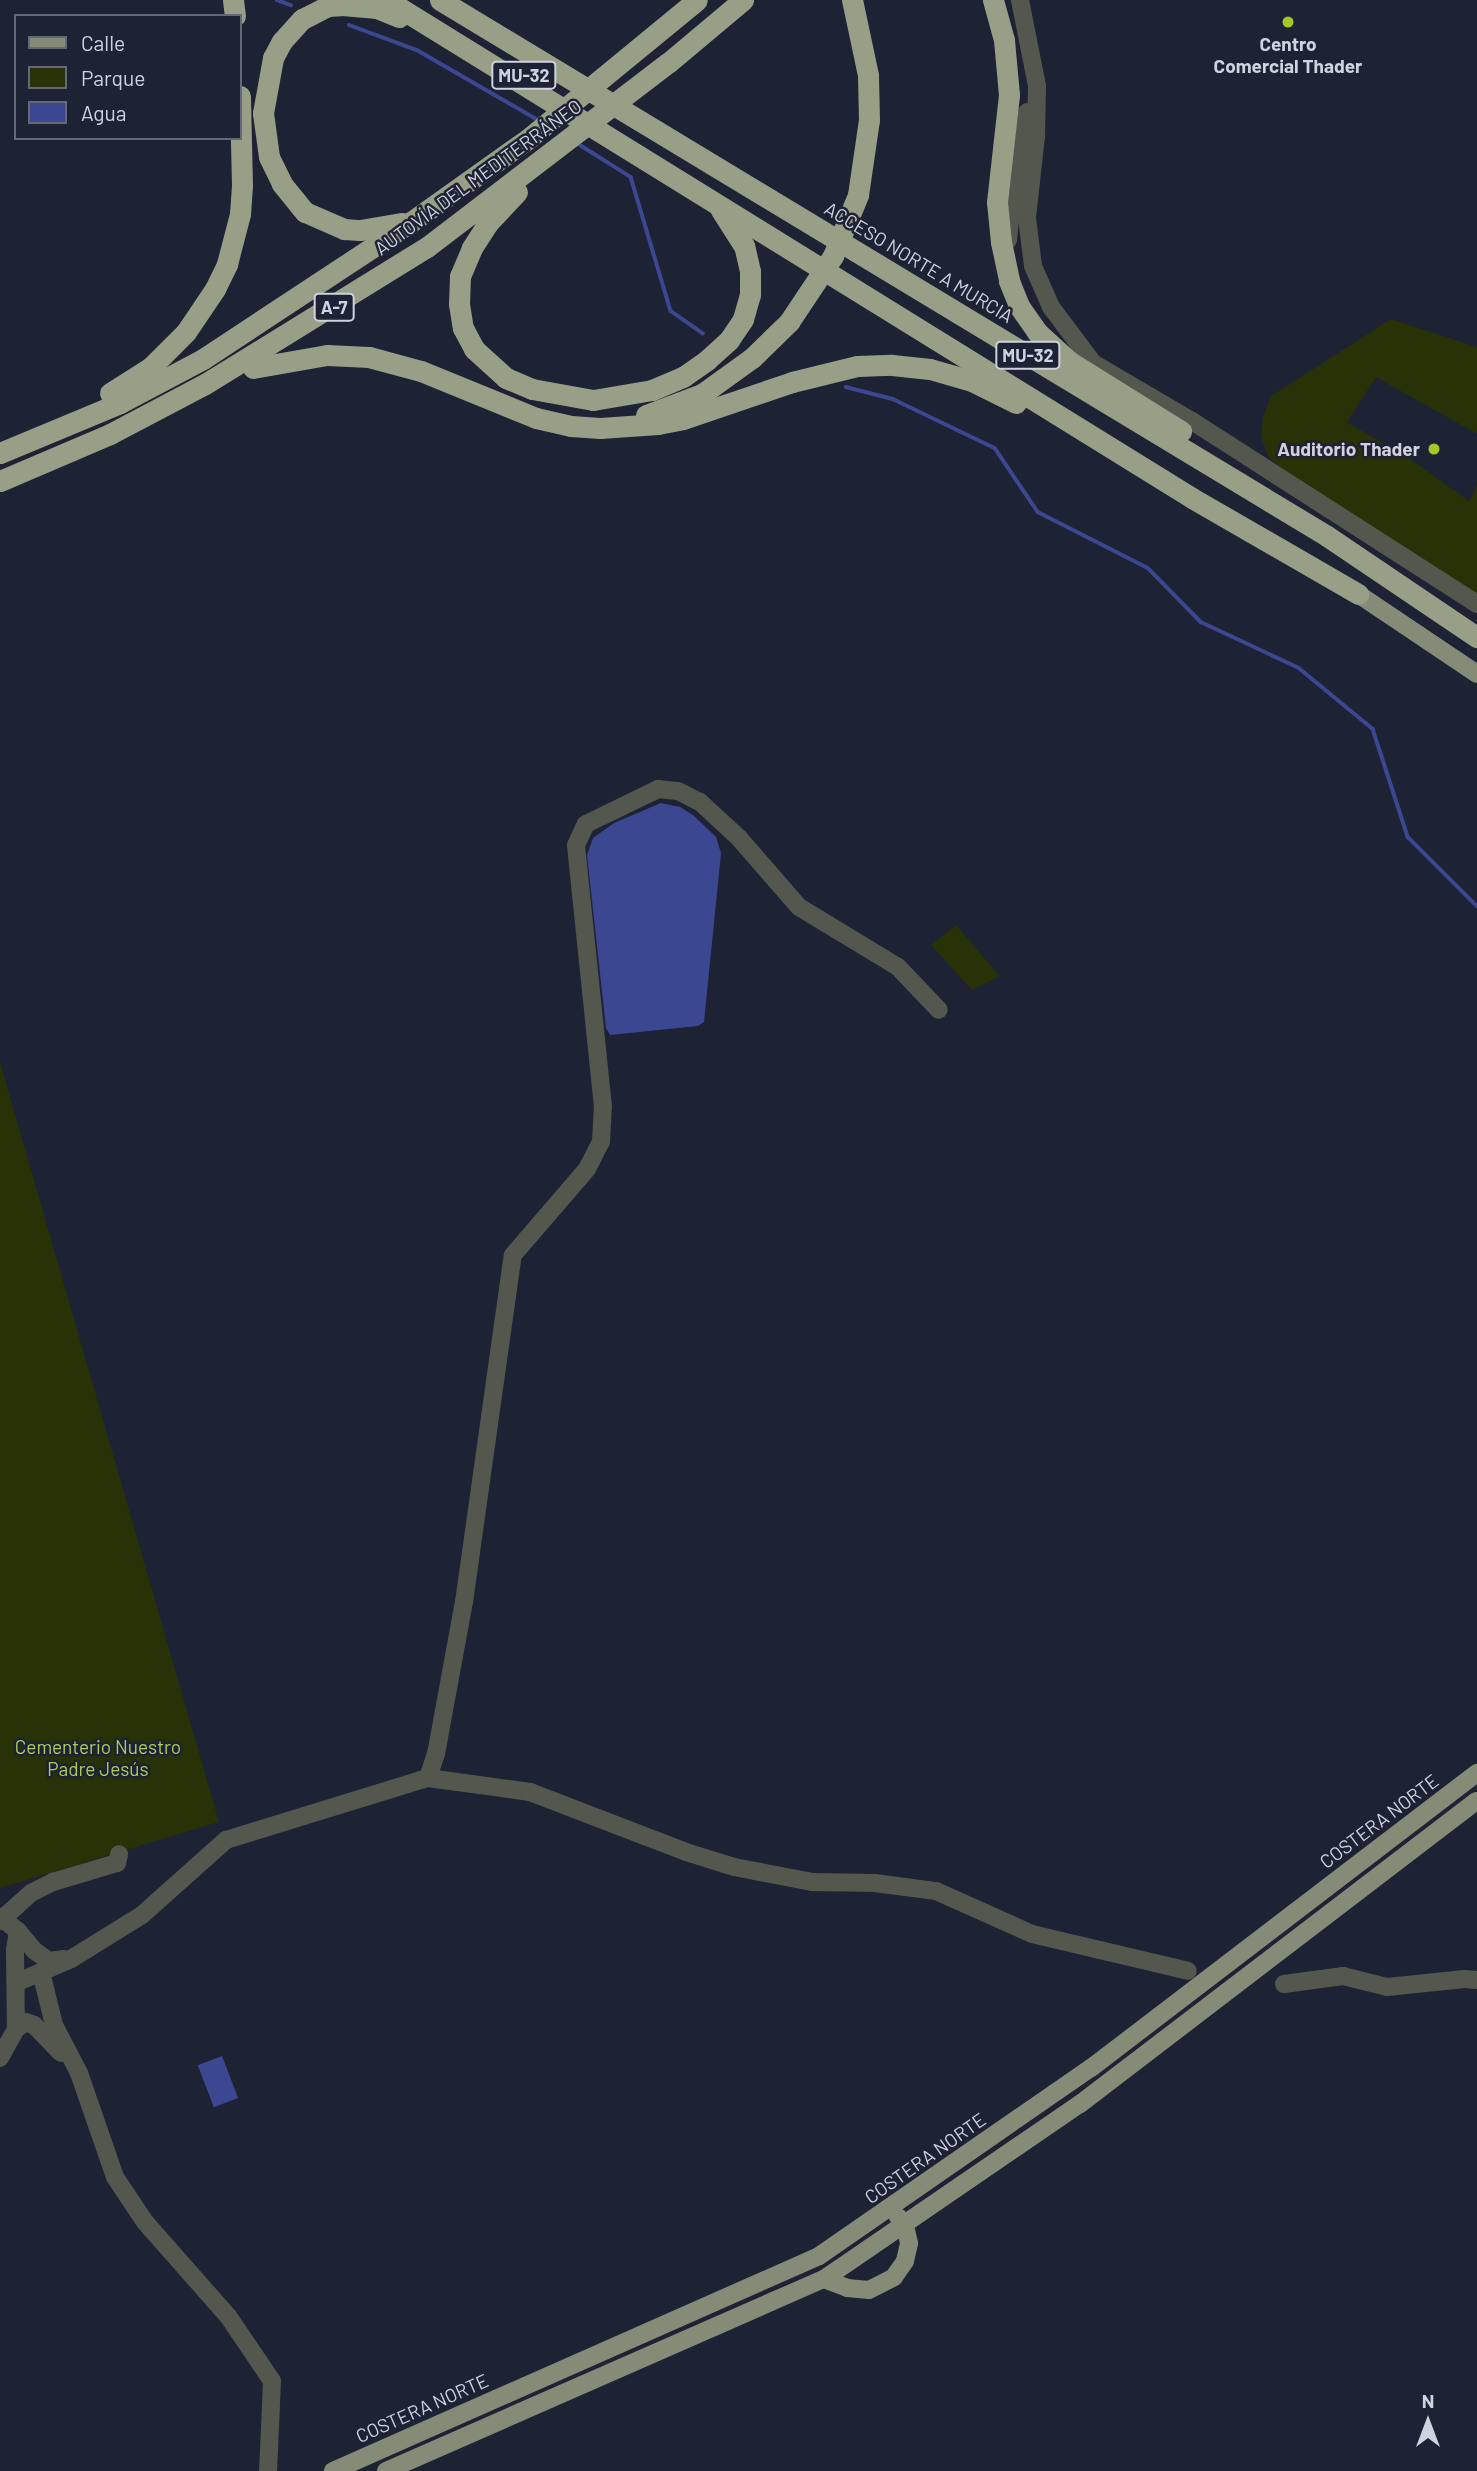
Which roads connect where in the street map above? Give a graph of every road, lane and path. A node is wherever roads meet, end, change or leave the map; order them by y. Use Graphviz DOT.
graph roads {
  1 [pos="387,0"];
  2 [pos="405,0"];
  3 [pos="440,0"];
  4 [pos="465,0"];
  5 [pos="743,0"];
  6 [pos="758,0"];
  7 [pos="852,0"];
  8 [pos="993,0"];
  9 [pos="1020,0"];
  10 [pos="691,4"];
  11 [pos="437,34"];
  12 [pos="1029,35"];
  13 [pos="672,66"];
  14 [pos="575,81"];
  15 [pos="241,140"];
  16 [pos="548,163"];
  17 [pos="517,192"];
  18 [pos="718,205"];
  19 [pos="411,222"];
  20 [pos="1009,281"];
  21 [pos="253,369"];
  22 [pos="536,418"];
  23 [pos="110,434"];
  24 [pos="0,452"];
  25 [pos="0,481"];
  26 [pos="1192,498"];
  27 [pos="1327,536"];
  28 [pos="1358,594"];
  29 [pos="1477,604"];
  30 [pos="1477,637"];
  31 [pos="1477,674"];
  32 [pos="939,1010"];
  33 [pos="1477,1773"];
  34 [pos="428,1778"];
  35 [pos="1477,1801"];
  36 [pos="119,1854"];
  37 [pos="1,1919"];
  38 [pos="18,1931"];
  39 [pos="0,1950"];
  40 [pos="71,1959"];
  41 [pos="16,1963"];
  42 [pos="1188,1971"];
  43 [pos="41,1972"];
  44 [pos="1477,1980"];
  45 [pos="18,1982"];
  46 [pos="1284,1984"];
  47 [pos="16,2029"];
  48 [pos="0,2058"];
  49 [pos="79,2073"];
  50 [pos="890,2208"];
  51 [pos="905,2225"];
  52 [pos="824,2279"];
  53 [pos="268,2471"];
  54 [pos="333,2471"];
  55 [pos="386,2471"];
  1 -- 11 [label="highway"];
  2 -- 28 [label="highway, MU-32"];
  3 -- 14 [label="highway, ACCESO NORTE A MURCIA / MU-32"];
  4 -- 14 [label="highway"];
  5 -- 13 [label="highway, AUTOVÍA DEL MEDITERRÁNEO / A-7"];
  6 -- 13 [label="highway"];
  7 -- 22 [label="highway"];
  8 -- 20 [label="highway"];
  9 -- 12 [label="street"];
  10 -- 19 [label="highway, AUTOVÍA DEL MEDITERRÁNEO / A-7"];
  11 -- 18 [label="highway"];
  11 -- 19 [label="highway"];
  12 -- 20 [label="street"];
  12 -- 29 [label="street"];
  13 -- 16 [label="highway, AUTOVÍA DEL MEDITERRÁNEO / A-7"];
  14 -- 27 [label="highway, ACCESO NORTE A MURCIA / MU-32"];
  15 -- 24 [label="highway"];
  16 -- 17 [label="highway"];
  16 -- 23 [label="highway, AUTOVÍA DEL MEDITERRÁNEO / A-7"];
  17 -- 18 [label="highway"];
  17 -- 21 [label="highway"];
  18 -- 26 [label="highway"];
  19 -- 24 [label="highway, AUTOVÍA DEL MEDITERRÁNEO / A-7"];
  20 -- 27 [label="highway"];
  21 -- 22 [label="highway"];
  21 -- 23 [label="highway"];
  22 -- 26 [label="highway"];
  23 -- 25 [label="highway, AUTOVÍA DEL MEDITERRÁNEO / A-7"];
  26 -- 28 [label="highway"];
  27 -- 30 [label="highway, ACCESO NORTE A MURCIA / MU-32"];
  28 -- 31 [label="main road"];
  32 -- 34 [label="street"];
  33 -- 50 [label="main road, COSTERA NORTE"];
  34 -- 40 [label="street"];
  34 -- 42 [label="street"];
  35 -- 51 [label="main road"];
  36 -- 37 [label="street"];
  37 -- 38 [label="street"];
  38 -- 40 [label="street"];
  38 -- 41 [label="street"];
  39 -- 41 [label="street"];
  40 -- 43 [label="street"];
  41 -- 45 [label="street"];
  43 -- 45 [label="street"];
  43 -- 49 [label="street"];
  44 -- 46 [label="street"];
  45 -- 47 [label="street"];
  47 -- 48 [label="street"];
  47 -- 49 [label="street"];
  49 -- 53 [label="street"];
  50 -- 51 [label="main road"];
  50 -- 54 [label="main road, COSTERA NORTE"];
  51 -- 52 [label="main road"];
  51 -- 52 [label="main road"];
  52 -- 55 [label="main road"];
}
